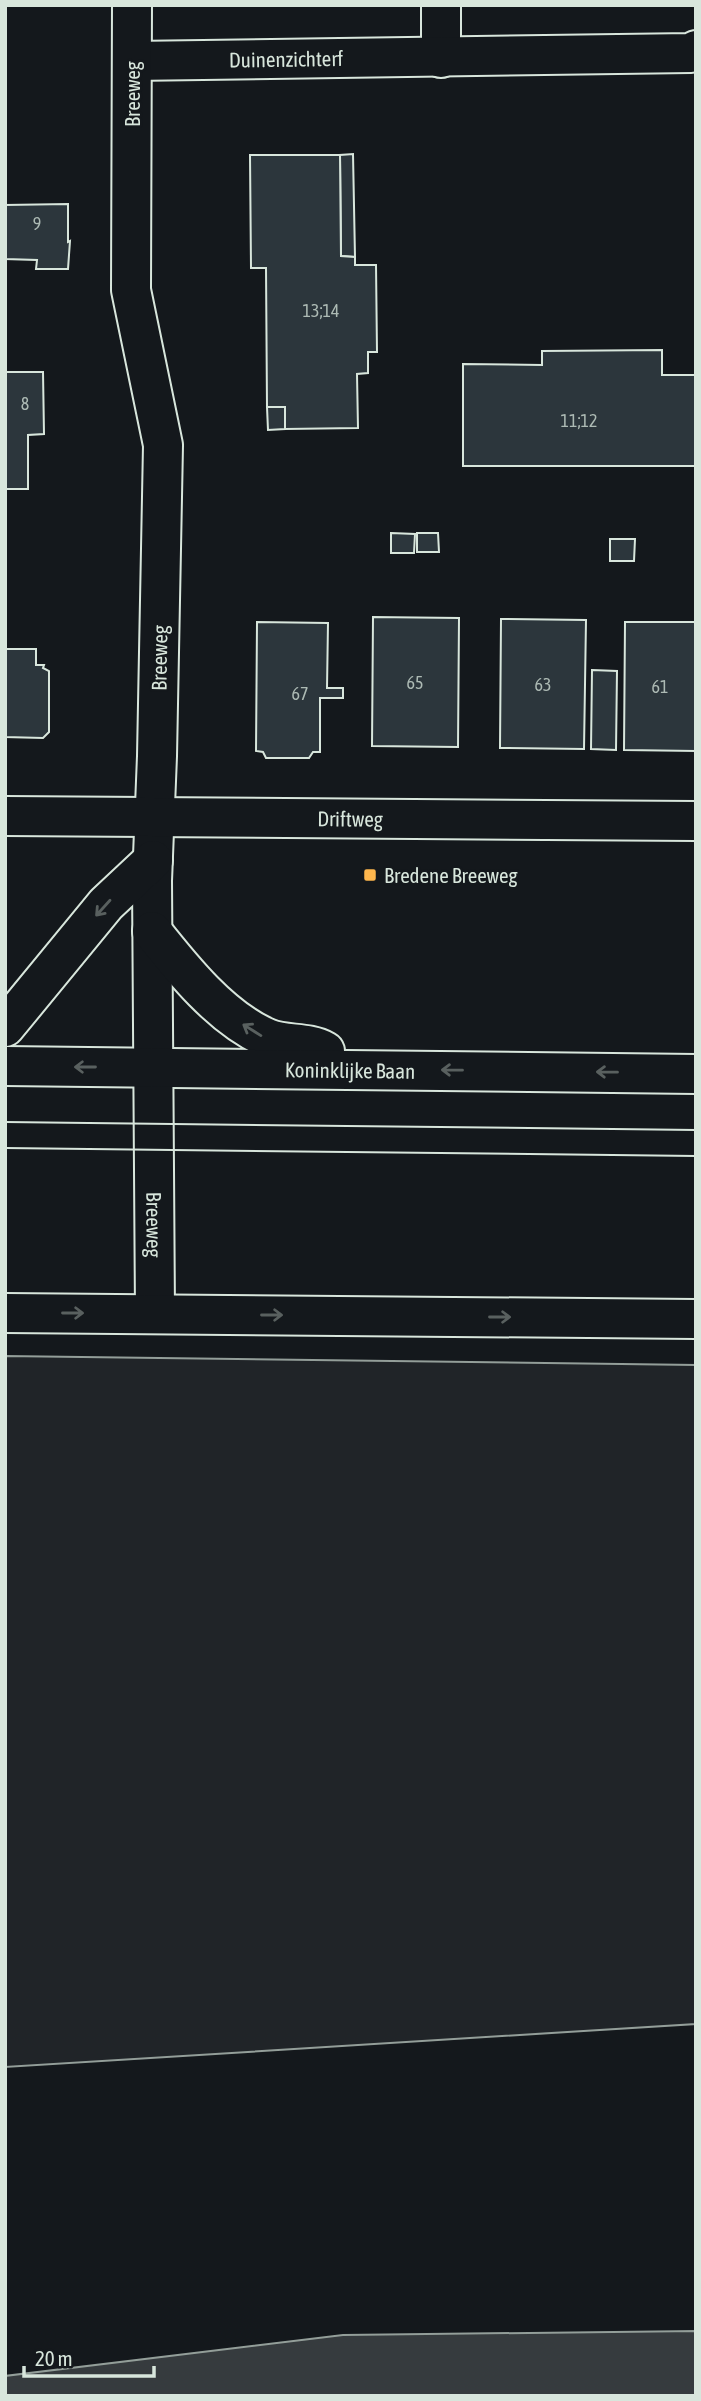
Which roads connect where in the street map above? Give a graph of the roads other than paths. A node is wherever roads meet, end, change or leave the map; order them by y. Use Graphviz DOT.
graph roads {
  1 [pos="132,5"];
  2 [pos="441,5"];
  3 [pos="696,50"];
  4 [pos="441,58"];
  5 [pos="132,61"];
  6 [pos="5,816"];
  7 [pos="156,817"];
  8 [pos="696,821"];
  9 [pos="153,860"];
  10 [pos="152,931"];
  11 [pos="5,1027"];
  12 [pos="5,1066"];
  13 [pos="153,1068"];
  14 [pos="358,1069"];
  15 [pos="696,1074"];
  16 [pos="5,1313"];
  17 [pos="155,1313"];
  18 [pos="696,1319"];
  1 -- 5 [label="street, Breeweg"];
  2 -- 4 [label="street"];
  3 -- 4 [label="street, Duinenzichterf"];
  4 -- 5 [label="street, Duinenzichterf"];
  5 -- 7 [label="street, Breeweg"];
  6 -- 7 [label="street, Driftweg"];
  7 -- 8 [label="street, Driftweg"];
  7 -- 9 [label="street, Breeweg"];
  9 -- 10 [label="street, Breeweg"];
  9 -- 11 [label="street, one-way"];
  10 -- 13 [label="street, Breeweg"];
  14 -- 10 [label="street, one-way"];
  13 -- 12 [label="street, Koninklijke Baan, one-way"];
  13 -- 14 [label="street, Koninklijke Baan"];
  13 -- 17 [label="street, Breeweg"];
  15 -- 14 [label="street, Koninklijke Baan, one-way"];
  16 -- 17 [label="street, one-way"];
  17 -- 18 [label="street, one-way"];
}
